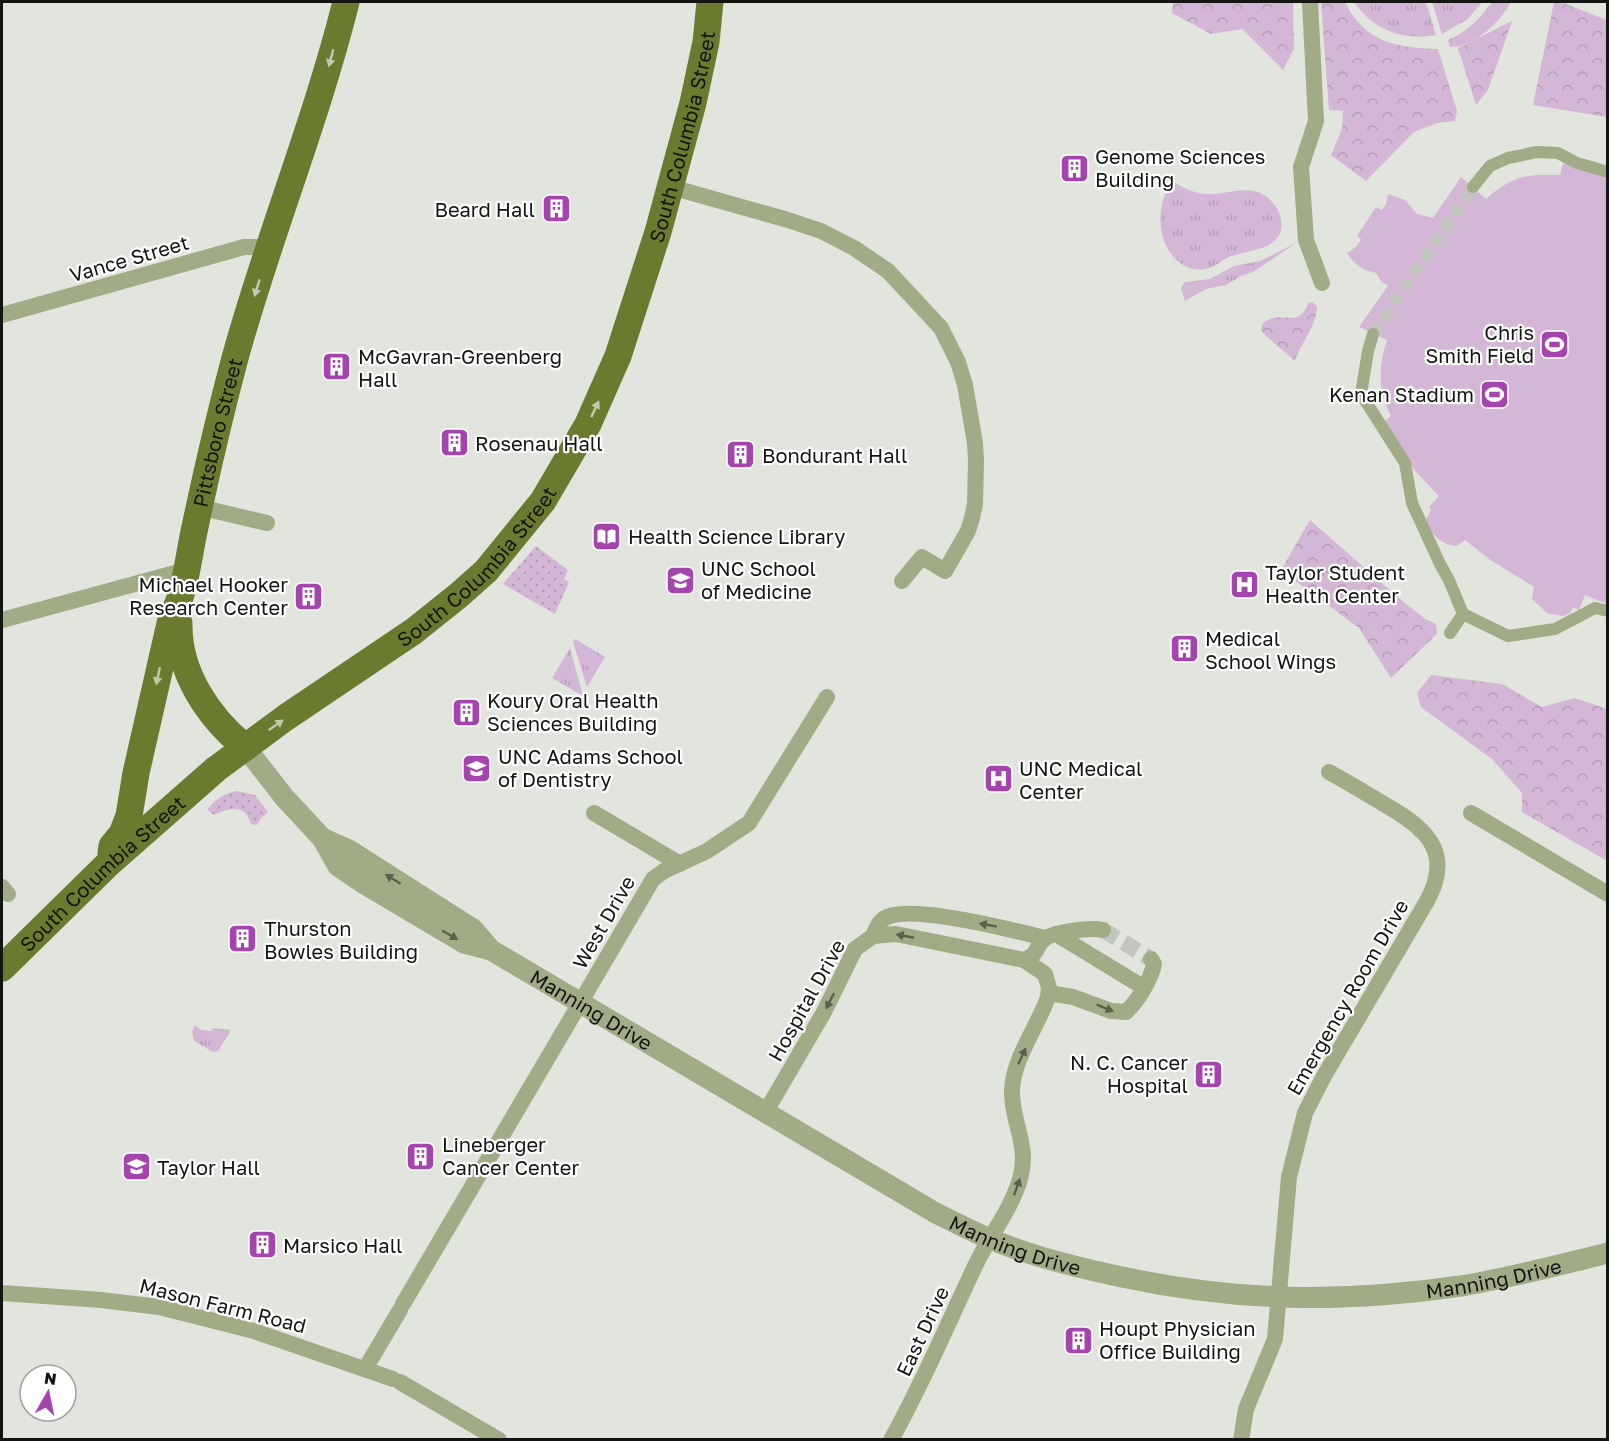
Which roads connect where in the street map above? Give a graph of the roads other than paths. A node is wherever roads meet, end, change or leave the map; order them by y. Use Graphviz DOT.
graph roads {
  1 [pos="346,2"];
  2 [pos="710,2"];
  3 [pos="1310,2"];
  4 [pos="1608,172"];
  5 [pos="671,186"];
  6 [pos="1473,187"];
  7 [pos="269,247"];
  8 [pos="1322,283"];
  9 [pos="2,315"];
  10 [pos="1373,334"];
  11 [pos="199,507"];
  12 [pos="267,523"];
  13 [pos="186,570"];
  14 [pos="902,581"];
  15 [pos="181,601"];
  16 [pos="1608,611"];
  17 [pos="1463,614"];
  18 [pos="2,620"];
  19 [pos="1450,633"];
  20 [pos="827,697"];
  21 [pos="245,747"];
  22 [pos="1329,772"];
  23 [pos="594,813"];
  24 [pos="1471,813"];
  25 [pos="108,864"];
  26 [pos="680,864"];
  27 [pos="1608,894"];
  28 [pos="1103,930"];
  29 [pos="873,936"];
  30 [pos="1051,936"];
  31 [pos="1151,959"];
  32 [pos="1024,960"];
  33 [pos="2,968"];
  34 [pos="1143,987"];
  35 [pos="1049,993"];
  36 [pos="581,1003"];
  37 [pos="765,1113"];
  38 [pos="991,1239"];
  39 [pos="1608,1253"];
  40 [pos="2,1293"];
  41 [pos="1278,1298"];
  42 [pos="365,1369"];
  43 [pos="499,1440"];
  44 [pos="891,1440"];
  45 [pos="1241,1440"];
  1 -- 7 [label="main road, Pittsboro Street, one-way"];
  2 -- 5 [label="main road, South Columbia Street"];
  3 -- 8 [label="street"];
  4 -- 6 [label="street"];
  5 -- 14 [label="street"];
  21 -- 5 [label="main road, South Columbia Street, one-way"];
  7 -- 9 [label="street, Vance Street"];
  7 -- 11 [label="main road, Pittsboro Street, one-way"];
  10 -- 17 [label="street"];
  11 -- 12 [label="street"];
  11 -- 13 [label="main road, Pittsboro Street"];
  13 -- 15 [label="main road, Pittsboro Street"];
  13 -- 18 [label="street"];
  15 -- 21 [label="main road, Manning Drive"];
  15 -- 25 [label="main road, Pittsboro Street, one-way"];
  16 -- 17 [label="street"];
  17 -- 19 [label="street"];
  20 -- 26 [label="street, West Drive"];
  21 -- 25 [label="main road, South Columbia Street"];
  21 -- 36 [label="street, Manning Drive"];
  22 -- 41 [label="street, Emergency Room Drive"];
  23 -- 26 [label="street"];
  24 -- 27 [label="street"];
  25 -- 33 [label="main road, South Columbia Street"];
  26 -- 36 [label="street, West Drive"];
  28 -- 30 [label="street"];
  30 -- 29 [label="street, one-way"];
  32 -- 29 [label="street, Hospital Drive, one-way"];
  29 -- 37 [label="street, Hospital Drive, one-way"];
  30 -- 32 [label="street"];
  30 -- 34 [label="street"];
  31 -- 34 [label="street"];
  32 -- 35 [label="street, Hospital Drive"];
  35 -- 34 [label="street, one-way"];
  38 -- 35 [label="street, one-way"];
  36 -- 37 [label="street, Manning Drive"];
  36 -- 42 [label="street, West Drive"];
  37 -- 38 [label="street, Manning Drive"];
  38 -- 41 [label="street, Manning Drive"];
  38 -- 44 [label="street, East Drive"];
  39 -- 41 [label="street, Manning Drive"];
  40 -- 42 [label="street, Mason Farm Road"];
  41 -- 45 [label="street, Emergency Room Drive"];
  42 -- 43 [label="street, Mason Farm Road"];
}
